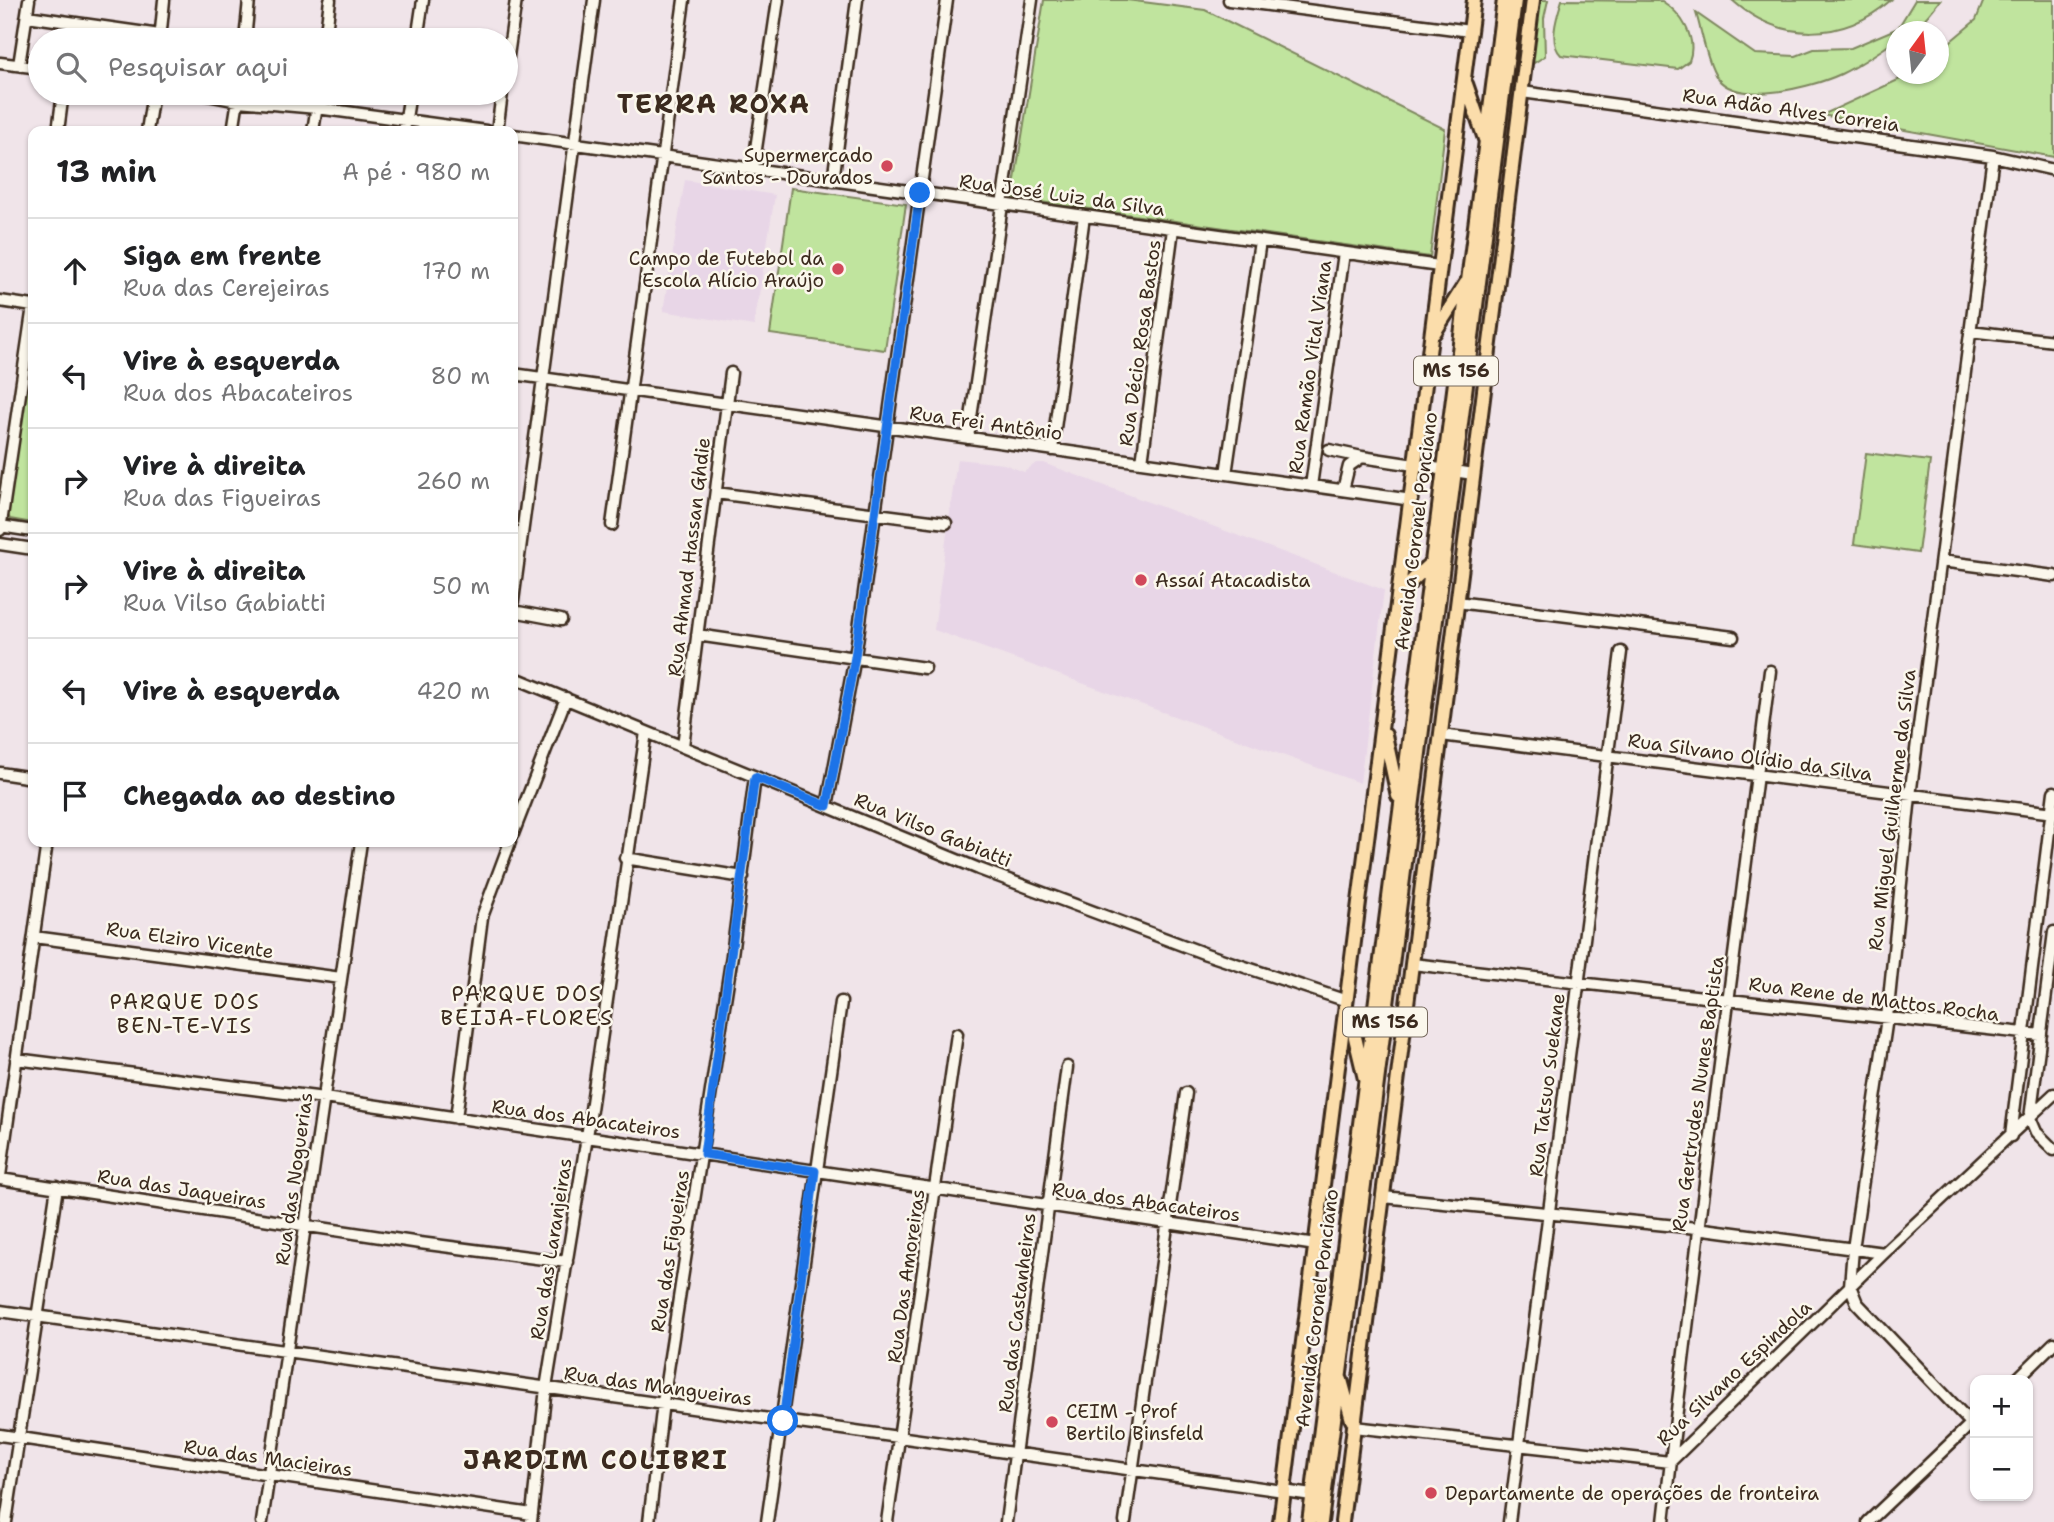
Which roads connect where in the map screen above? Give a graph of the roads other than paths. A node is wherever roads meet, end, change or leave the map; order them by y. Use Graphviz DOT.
graph roads {
  1 [pos="29,0"];
  2 [pos="164,0"];
  3 [pos="249,0"];
  4 [pos="330,0"];
  5 [pos="423,0"];
  6 [pos="516,0"];
  7 [pos="594,0"];
  8 [pos="684,0"];
  9 [pos="778,0"];
  10 [pos="857,0"];
  11 [pos="947,0"];
  12 [pos="1032,0"];
  13 [pos="1229,0"];
  14 [pos="1474,0"];
  15 [pos="1504,0"];
  16 [pos="1515,0"];
  17 [pos="1534,0"];
  18 [pos="27,16"];
  19 [pos="103,28"];
  20 [pos="161,28"];
  21 [pos="246,28"];
  22 [pos="326,28"];
  23 [pos="419,28"];
  24 [pos="512,28"];
  25 [pos="1470,31"];
  26 [pos="0,63"];
  27 [pos="19,65"];
  28 [pos="28,66"];
  29 [pos="1464,77"];
  30 [pos="1521,92"];
  31 [pos="62,105"];
  32 [pos="151,105"];
  33 [pos="238,105"];
  34 [pos="296,105"];
  35 [pos="317,105"];
  36 [pos="408,105"];
  37 [pos="500,105"];
  38 [pos="317,108"];
  39 [pos="406,120"];
  40 [pos="59,126"];
  41 [pos="148,126"];
  42 [pos="234,126"];
  43 [pos="314,126"];
  44 [pos="405,126"];
  45 [pos="450,126"];
  46 [pos="498,126"];
  47 [pos="518,136"];
  48 [pos="1486,141"];
  49 [pos="574,144"];
  50 [pos="663,156"];
  51 [pos="1993,156"];
  52 [pos="753,169"];
  53 [pos="2054,170"];
  54 [pos="833,181"];
  55 [pos="920,193"];
  56 [pos="1002,204"];
  57 [pos="1084,216"];
  58 [pos="1173,229"];
  59 [pos="1260,241"];
  60 [pos="1344,253"];
  61 [pos="1439,266"];
  62 [pos="1468,280"];
  63 [pos="0,301"];
  64 [pos="28,305"];
  65 [pos="1969,331"];
  66 [pos="1431,339"];
  67 [pos="28,340"];
  68 [pos="2054,341"];
  69 [pos="731,373"];
  70 [pos="518,375"];
  71 [pos="542,378"];
  72 [pos="631,391"];
  73 [pos="727,404"];
  74 [pos="887,426"];
  75 [pos="968,438"];
  76 [pos="1052,450"];
  77 [pos="1329,450"];
  78 [pos="1363,457"];
  79 [pos="1142,462"];
  80 [pos="1416,467"];
  81 [pos="1449,471"];
  82 [pos="1226,474"];
  83 [pos="1474,474"];
  84 [pos="1311,486"];
  85 [pos="1343,490"];
  86 [pos="716,493"];
  87 [pos="1412,500"];
  88 [pos="1444,512"];
  89 [pos="875,514"];
  90 [pos="946,523"];
  91 [pos="612,526"];
  92 [pos="0,528"];
  93 [pos="28,531"];
  94 [pos="0,544"];
  95 [pos="28,548"];
  96 [pos="1941,561"];
  97 [pos="1432,562"];
  98 [pos="518,563"];
  99 [pos="2054,576"];
  100 [pos="1400,592"];
  101 [pos="1457,602"];
  102 [pos="518,612"];
  103 [pos="561,620"];
  104 [pos="1435,627"];
  105 [pos="697,635"];
  106 [pos="1733,637"];
  107 [pos="1621,652"];
  108 [pos="855,657"];
  109 [pos="925,668"];
  110 [pos="1769,671"];
  111 [pos="518,679"];
  112 [pos="566,698"];
  113 [pos="1443,713"];
  114 [pos="1383,725"];
  115 [pos="646,732"];
  116 [pos="1440,735"];
  117 [pos="683,746"];
  118 [pos="1607,756"];
  119 [pos="0,773"];
  120 [pos="1757,775"];
  121 [pos="28,777"];
  122 [pos="755,777"];
  123 [pos="2054,792"];
  124 [pos="1910,796"];
  125 [pos="827,806"];
  126 [pos="1400,807"];
  127 [pos="2053,813"];
  128 [pos="518,821"];
  129 [pos="46,847"];
  130 [pos="360,847"];
  131 [pos="508,847"];
  132 [pos="625,858"];
  133 [pos="743,877"];
  134 [pos="2054,932"];
  135 [pos="34,937"];
  136 [pos="1412,964"];
  137 [pos="341,978"];
  138 [pos="1578,983"];
  139 [pos="1730,1000"];
  140 [pos="1347,1001"];
  141 [pos="841,1002"];
  142 [pos="1886,1018"];
  143 [pos="957,1034"];
  144 [pos="2024,1034"];
  145 [pos="2041,1035"];
  146 [pos="16,1059"];
  147 [pos="1067,1068"];
  148 [pos="1366,1080"];
  149 [pos="1186,1093"];
  150 [pos="2054,1094"];
  151 [pos="324,1098"];
  152 [pos="456,1118"];
  153 [pos="2030,1118"];
  154 [pos="2011,1136"];
  155 [pos="587,1137"];
  156 [pos="2054,1150"];
  157 [pos="704,1154"];
  158 [pos="815,1171"];
  159 [pos="0,1177"];
  160 [pos="57,1188"];
  161 [pos="936,1189"];
  162 [pos="1382,1197"];
  163 [pos="1048,1205"];
  164 [pos="1548,1214"];
  165 [pos="1167,1223"];
  166 [pos="305,1226"];
  167 [pos="1697,1228"];
  168 [pos="1316,1245"];
  169 [pos="1853,1249"];
  170 [pos="1884,1252"];
  171 [pos="567,1262"];
  172 [pos="1850,1286"];
  173 [pos="1371,1291"];
  174 [pos="1344,1295"];
  175 [pos="0,1311"];
  176 [pos="40,1317"];
  177 [pos="2054,1343"];
  178 [pos="286,1350"];
  179 [pos="1340,1374"];
  180 [pos="2020,1375"];
  181 [pos="546,1388"];
  182 [pos="663,1402"];
  183 [pos="1970,1418"];
  184 [pos="783,1421"];
  185 [pos="1970,1424"];
  186 [pos="1354,1427"];
  187 [pos="0,1435"];
  188 [pos="901,1437"];
  189 [pos="18,1438"];
  190 [pos="1519,1445"];
  191 [pos="1016,1451"];
  192 [pos="1670,1462"];
  193 [pos="1133,1467"];
  194 [pos="269,1476"];
  195 [pos="1284,1490"];
  196 [pos="1312,1495"];
  197 [pos="531,1518"];
  198 [pos="6,1522"];
  199 [pos="262,1522"];
  200 [pos="649,1522"];
  201 [pos="767,1522"];
  202 [pos="887,1522"];
  203 [pos="1006,1522"];
  204 [pos="1125,1522"];
  205 [pos="1280,1522"];
  206 [pos="1309,1522"];
  207 [pos="1321,1522"];
  208 [pos="1342,1522"];
  209 [pos="1509,1522"];
  210 [pos="1664,1522"];
  211 [pos="1868,1522"];
  1 -- 18 [label="street"];
  2 -- 20 [label="street"];
  3 -- 21 [label="street"];
  4 -- 22 [label="street"];
  5 -- 23 [label="street"];
  6 -- 24 [label="street"];
  7 -- 49 [label="street"];
  8 -- 50 [label="street"];
  9 -- 52 [label="street"];
  10 -- 54 [label="street"];
  11 -- 55 [label="street"];
  12 -- 56 [label="street"];
  13 -- 25 [label="street"];
  14 -- 25 [label="main road"];
  15 -- 48 [label="main road, Avenida Coronel Ponciano / MS 156"];
  16 -- 81 [label="main road"];
  17 -- 30 [label="main road"];
  18 -- 19 [label="street"];
  18 -- 27 [label="street"];
  25 -- 29 [label="main road"];
  26 -- 27 [label="street"];
  27 -- 28 [label="street"];
  29 -- 48 [label="main road"];
  29 -- 61 [label="main road"];
  30 -- 51 [label="street, Rua Adão Alves Correia"];
  30 -- 83 [label="main road"];
  31 -- 40 [label="street"];
  32 -- 41 [label="street"];
  33 -- 42 [label="street"];
  34 -- 38 [label="street"];
  35 -- 38 [label="street"];
  36 -- 39 [label="street"];
  37 -- 46 [label="street"];
  38 -- 39 [label="street"];
  38 -- 43 [label="street"];
  39 -- 44 [label="street"];
  39 -- 45 [label="street"];
  47 -- 49 [label="street, Rua José Luiz da Silva"];
  48 -- 62 [label="main road, Avenida Coronel Ponciano / MS 156"];
  49 -- 50 [label="street, Rua José Luiz da Silva"];
  49 -- 71 [label="street"];
  50 -- 52 [label="street, Rua José Luiz da Silva"];
  50 -- 72 [label="street"];
  51 -- 53 [label="street, Rua Adão Alves Correia"];
  51 -- 65 [label="street, Rua Miguel Guilherme da Silva"];
  52 -- 54 [label="street, Rua José Luiz da Silva"];
  54 -- 55 [label="street, Rua José Luiz da Silva"];
  55 -- 56 [label="street, Rua José Luiz da Silva"];
  55 -- 74 [label="street"];
  56 -- 57 [label="street, Rua José Luiz da Silva"];
  56 -- 75 [label="street"];
  57 -- 58 [label="street, Rua José Luiz da Silva"];
  57 -- 76 [label="street"];
  58 -- 59 [label="street, Rua José Luiz da Silva"];
  58 -- 79 [label="street, Rua Décio Rosa Bastos"];
  59 -- 60 [label="street, Rua José Luiz da Silva"];
  59 -- 82 [label="street"];
  60 -- 61 [label="street, Rua José Luiz da Silva"];
  60 -- 84 [label="street, Rua Ramão Vital Viana"];
  61 -- 66 [label="main road"];
  62 -- 66 [label="main road"];
  62 -- 81 [label="main road, Avenida Coronel Ponciano / MS 156"];
  63 -- 64 [label="street"];
  65 -- 68 [label="street"];
  65 -- 96 [label="street, Rua Miguel Guilherme da Silva"];
  66 -- 80 [label="main road"];
  67 -- 92 [label="street"];
  69 -- 73 [label="street, Rua Ahmad Hassan Ghdie"];
  70 -- 71 [label="street, Rua Frei Antônio"];
  71 -- 72 [label="street, Rua Frei Antônio"];
  71 -- 98 [label="street"];
  72 -- 73 [label="street, Rua Frei Antônio"];
  72 -- 91 [label="street"];
  73 -- 74 [label="street, Rua Frei Antônio"];
  73 -- 86 [label="street, Rua Ahmad Hassan Ghdie"];
  74 -- 75 [label="street, Rua Frei Antônio"];
  74 -- 89 [label="street"];
  75 -- 76 [label="street, Rua Frei Antônio"];
  76 -- 79 [label="street, Rua Frei Antônio"];
  77 -- 78 [label="street"];
  78 -- 80 [label="street"];
  78 -- 85 [label="street"];
  79 -- 82 [label="street, Rua Frei Antônio"];
  80 -- 81 [label="street"];
  80 -- 87 [label="main road"];
  81 -- 83 [label="street"];
  81 -- 88 [label="main road, Avenida Coronel Ponciano / MS 156"];
  82 -- 84 [label="street, Rua Frei Antônio"];
  83 -- 101 [label="main road"];
  84 -- 85 [label="street, Rua Frei Antônio"];
  85 -- 87 [label="street, Rua Frei Antônio"];
  86 -- 89 [label="street"];
  86 -- 105 [label="street, Rua Ahmad Hassan Ghdie"];
  87 -- 100 [label="main road"];
  88 -- 97 [label="main road, Avenida Coronel Ponciano / MS 156"];
  88 -- 104 [label="main road"];
  89 -- 90 [label="street"];
  89 -- 108 [label="street"];
  92 -- 93 [label="street"];
  94 -- 95 [label="street"];
  96 -- 99 [label="street"];
  96 -- 124 [label="street, Rua Miguel Guilherme da Silva"];
  97 -- 100 [label="main road"];
  97 -- 126 [label="main road, Avenida Coronel Ponciano / MS 156"];
  100 -- 114 [label="main road"];
  101 -- 106 [label="street"];
  101 -- 113 [label="main road"];
  102 -- 103 [label="street"];
  104 -- 113 [label="main road"];
  104 -- 174 [label="main road, Avenida Coronel Ponciano / MS 156"];
  105 -- 108 [label="street"];
  105 -- 117 [label="street, Rua Ahmad Hassan Ghdie"];
  107 -- 118 [label="street, Rua Tatsuo Suekane"];
  108 -- 109 [label="street"];
  108 -- 125 [label="street"];
  110 -- 120 [label="street, Rua Gertrudes Nunes Baptista"];
  111 -- 112 [label="street, Rua Vilso Gabiatti"];
  112 -- 115 [label="street, Rua Vilso Gabiatti"];
  112 -- 128 [label="street"];
  113 -- 116 [label="main road"];
  114 -- 126 [label="main road"];
  114 -- 140 [label="main road, MS 156"];
  115 -- 117 [label="street, Rua Vilso Gabiatti"];
  115 -- 132 [label="street, Rua das Laranjeiras"];
  116 -- 118 [label="street, Rua Silvano Olídio da Silva"];
  116 -- 136 [label="main road"];
  117 -- 122 [label="street, Rua Vilso Gabiatti"];
  118 -- 120 [label="street, Rua Silvano Olídio da Silva"];
  118 -- 138 [label="street, Rua Tatsuo Suekane"];
  119 -- 121 [label="street"];
  120 -- 124 [label="street, Rua Silvano Olídio da Silva"];
  120 -- 139 [label="street, Rua Gertrudes Nunes Baptista"];
  122 -- 125 [label="street, Rua Vilso Gabiatti"];
  122 -- 133 [label="street, Rua das Figueiras"];
  123 -- 127 [label="street"];
  124 -- 127 [label="street, Rua Silvano Olídio da Silva"];
  124 -- 142 [label="street, Rua Miguel Guilherme da Silva"];
  125 -- 140 [label="street, Rua Vilso Gabiatti"];
  126 -- 148 [label="main road, Avenida Coronel Ponciano / MS 156"];
  127 -- 144 [label="street"];
  129 -- 135 [label="street"];
  130 -- 137 [label="street, Rua das Noguerias"];
  131 -- 152 [label="street"];
  132 -- 133 [label="street"];
  132 -- 155 [label="street, Rua das Laranjeiras"];
  133 -- 157 [label="street, Rua das Figueiras"];
  134 -- 145 [label="street"];
  135 -- 137 [label="street, Rua Elziro Vicente"];
  135 -- 146 [label="street"];
  136 -- 138 [label="street, Rua Rene de Mattos Rocha"];
  136 -- 162 [label="main road"];
  137 -- 151 [label="street, Rua das Noguerias"];
  138 -- 139 [label="street, Rua Rene de Mattos Rocha"];
  138 -- 164 [label="street, Rua Tatsuo Suekane"];
  139 -- 142 [label="street, Rua Rene de Mattos Rocha"];
  139 -- 167 [label="street, Rua Gertrudes Nunes Baptista"];
  140 -- 148 [label="main road"];
  140 -- 168 [label="main road, MS 156"];
  141 -- 158 [label="street"];
  142 -- 144 [label="street, Rua Rene de Mattos Rocha"];
  142 -- 169 [label="street, Rua Miguel Guilherme da Silva"];
  143 -- 161 [label="street, Rua Das Amoreiras"];
  144 -- 145 [label="street, Rua Rene de Mattos Rocha"];
  144 -- 154 [label="street"];
  145 -- 153 [label="street"];
  146 -- 151 [label="street, Rua dos Abacateiros"];
  146 -- 159 [label="street"];
  147 -- 163 [label="street, Rua das Castanheiras"];
  148 -- 174 [label="main road, Avenida Coronel Ponciano"];
  149 -- 165 [label="street"];
  150 -- 153 [label="street, Rua Silvano Espindola"];
  151 -- 152 [label="street, Rua dos Abacateiros"];
  151 -- 166 [label="street, Rua das Noguerias"];
  152 -- 155 [label="street, Rua dos Abacateiros"];
  153 -- 154 [label="street, Rua Silvano Espindola"];
  153 -- 156 [label="street"];
  154 -- 170 [label="street, Rua Silvano Espindola"];
  155 -- 157 [label="street, Rua dos Abacateiros"];
  155 -- 171 [label="street, Rua das Laranjeiras"];
  157 -- 158 [label="street, Rua dos Abacateiros"];
  157 -- 182 [label="street, Rua das Figueiras"];
  158 -- 161 [label="street, Rua dos Abacateiros"];
  158 -- 184 [label="street"];
  159 -- 160 [label="street, Rua das Jaqueiras"];
  160 -- 166 [label="street, Rua das Jaqueiras"];
  160 -- 176 [label="street"];
  161 -- 163 [label="street, Rua dos Abacateiros"];
  161 -- 188 [label="street, Rua Das Amoreiras"];
  162 -- 164 [label="street"];
  162 -- 173 [label="main road"];
  163 -- 165 [label="street, Rua dos Abacateiros"];
  163 -- 191 [label="street, Rua das Castanheiras"];
  164 -- 167 [label="street"];
  164 -- 190 [label="street, Rua Tatsuo Suekane"];
  165 -- 168 [label="street, Rua dos Abacateiros"];
  165 -- 193 [label="street"];
  166 -- 171 [label="street, Rua das Jaqueiras"];
  166 -- 178 [label="street, Rua das Noguerias"];
  167 -- 169 [label="street"];
  167 -- 192 [label="street, Rua Gertrudes Nunes Baptista"];
  168 -- 195 [label="main road"];
  169 -- 170 [label="street"];
  169 -- 172 [label="street, Rua Miguel Guilherme da Silva"];
  170 -- 172 [label="street, Rua Silvano Espindola"];
  171 -- 181 [label="street, Rua das Laranjeiras"];
  172 -- 183 [label="street"];
  172 -- 192 [label="street, Rua Silvano Espindola"];
  173 -- 174 [label="main road"];
  173 -- 186 [label="main road"];
  174 -- 179 [label="main road"];
  174 -- 196 [label="main road, Avenida Coronel Ponciano"];
  175 -- 176 [label="street, Rua das Mangueiras"];
  176 -- 178 [label="street, Rua das Mangueiras"];
  176 -- 189 [label="street"];
  177 -- 180 [label="street"];
  178 -- 181 [label="street, Rua das Mangueiras"];
  178 -- 194 [label="street, Rua das Noguerias"];
  179 -- 186 [label="main road"];
  179 -- 207 [label="main road"];
  181 -- 182 [label="street, Rua das Mangueiras"];
  181 -- 197 [label="street, Rua das Laranjeiras"];
  182 -- 184 [label="street, Rua das Mangueiras"];
  182 -- 200 [label="street, Rua das Figueiras"];
  184 -- 188 [label="street, Rua das Mangueiras"];
  184 -- 201 [label="street"];
  185 -- 211 [label="street"];
  186 -- 190 [label="street, Rua Silvano Espindola"];
  186 -- 208 [label="main road"];
  187 -- 189 [label="street, Rua das Macieiras"];
  188 -- 191 [label="street, Rua das Mangueiras"];
  188 -- 202 [label="street, Rua Das Amoreiras"];
  189 -- 194 [label="street, Rua das Macieiras"];
  189 -- 198 [label="street"];
  190 -- 192 [label="street, Rua Silvano Espindola"];
  190 -- 209 [label="street, Rua Tatsuo Suekane"];
  191 -- 193 [label="street, Rua das Mangueiras"];
  191 -- 203 [label="street, Rua das Castanheiras"];
  192 -- 210 [label="street, Rua Gertrudes Nunes Baptista"];
  193 -- 195 [label="street, Rua das Mangueiras"];
  193 -- 204 [label="street"];
  194 -- 197 [label="street, Rua das Macieiras"];
  194 -- 199 [label="street, Rua das Noguerias"];
  195 -- 196 [label="street, Rua das Mangueiras"];
  195 -- 205 [label="main road"];
  196 -- 206 [label="main road, Avenida Coronel Ponciano"];
}
